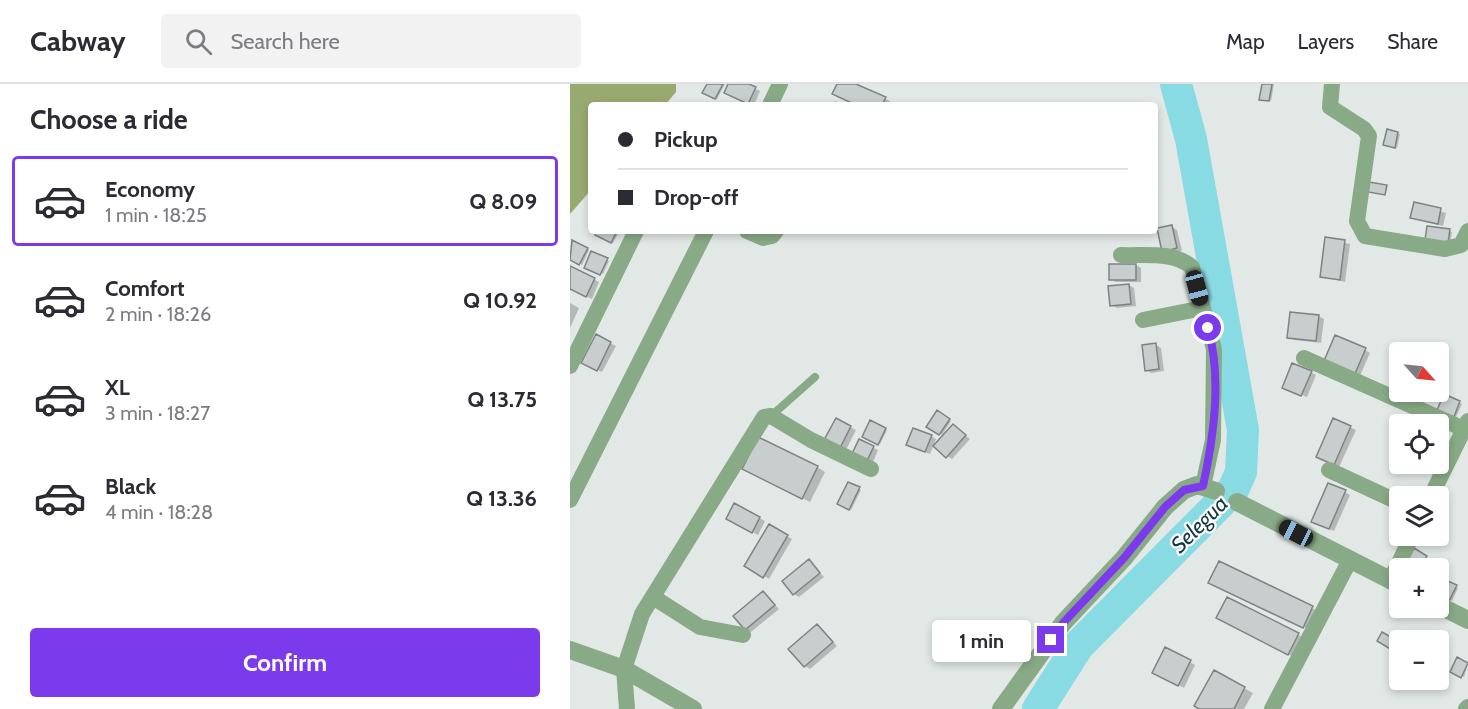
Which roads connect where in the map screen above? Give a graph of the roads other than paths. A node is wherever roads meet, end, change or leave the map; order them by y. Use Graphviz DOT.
graph roads {
  1 [pos="780,84"];
  2 [pos="1332,84"];
  3 [pos="771,102"];
  4 [pos="1468,231"];
  5 [pos="635,234"];
  6 [pos="704,234"];
  7 [pos="754,234"];
  8 [pos="774,234"];
  9 [pos="1121,255"];
  10 [pos="1203,308"];
  11 [pos="1143,320"];
  12 [pos="1304,358"];
  13 [pos="570,366"];
  14 [pos="815,377"];
  15 [pos="771,416"];
  16 [pos="1466,425"];
  17 [pos="871,469"];
  18 [pos="1329,470"];
  19 [pos="1436,486"];
  20 [pos="1210,488"];
  21 [pos="1389,498"];
  22 [pos="570,500"];
  23 [pos="1237,502"];
  24 [pos="1350,560"];
  25 [pos="1389,580"];
  26 [pos="652,597"];
  27 [pos="1449,610"];
  28 [pos="1468,620"];
  29 [pos="743,635"];
  30 [pos="570,650"];
  31 [pos="624,669"];
  32 [pos="627,709"];
  33 [pos="693,709"];
  34 [pos="1001,709"];
  35 [pos="1272,709"];
  1 -- 3 [label="street"];
  2 -- 4 [label="street"];
  5 -- 13 [label="street"];
  6 -- 22 [label="street"];
  7 -- 8 [label="street"];
  9 -- 10 [label="street"];
  10 -- 11 [label="street"];
  10 -- 20 [label="street"];
  12 -- 16 [label="street"];
  14 -- 15 [label="lane"];
  15 -- 17 [label="street"];
  15 -- 26 [label="street"];
  16 -- 19 [label="street"];
  18 -- 21 [label="street"];
  20 -- 23 [label="street"];
  20 -- 34 [label="street"];
  23 -- 24 [label="street"];
  24 -- 25 [label="street"];
  24 -- 35 [label="street"];
  26 -- 29 [label="street"];
  26 -- 31 [label="street"];
  27 -- 28 [label="street"];
  30 -- 31 [label="street"];
  31 -- 32 [label="street"];
  31 -- 33 [label="street"];
}
